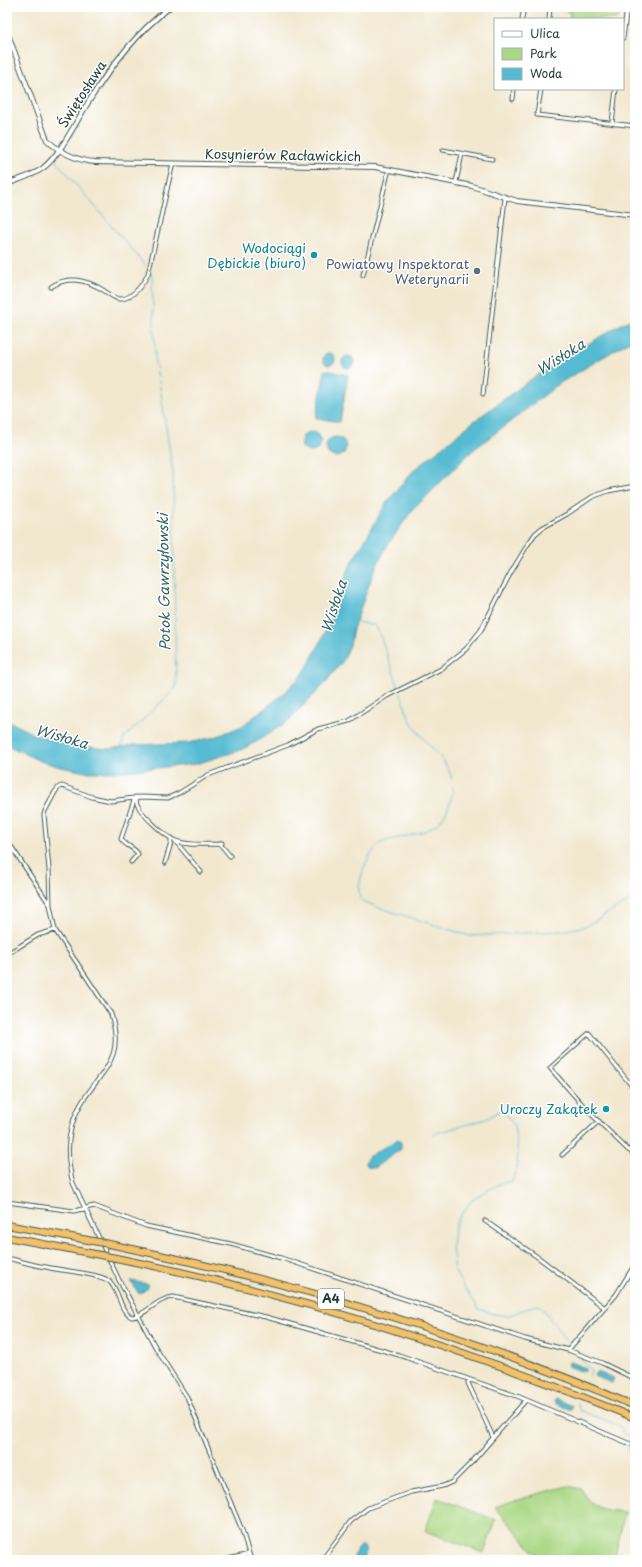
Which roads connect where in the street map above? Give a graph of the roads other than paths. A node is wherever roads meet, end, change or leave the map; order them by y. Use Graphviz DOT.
graph roads {
  1 [pos="170,7"];
  2 [pos="524,7"];
  3 [pos="550,7"];
  4 [pos="627,7"];
  5 [pos="522,18"];
  6 [pos="549,18"];
  7 [pos="624,30"];
  8 [pos="7,32"];
  9 [pos="514,90"];
  10 [pos="541,90"];
  11 [pos="616,90"];
  12 [pos="513,99"];
  13 [pos="612,123"];
  14 [pos="635,126"];
  15 [pos="60,149"];
  16 [pos="443,150"];
  17 [pos="462,154"];
  18 [pos="492,159"];
  19 [pos="172,163"];
  20 [pos="390,169"];
  21 [pos="456,182"];
  22 [pos="7,184"];
  23 [pos="505,198"];
  24 [pos="635,215"];
  25 [pos="363,275"];
  26 [pos="51,287"];
  27 [pos="483,394"];
  28 [pos="635,486"];
  29 [pos="136,797"];
  30 [pos="171,838"];
  31 [pos="7,840"];
  32 [pos="175,841"];
  33 [pos="230,856"];
  34 [pos="131,862"];
  35 [pos="165,863"];
  36 [pos="201,872"];
  37 [pos="50,905"];
  38 [pos="55,930"];
  39 [pos="7,954"];
  40 [pos="635,1090"];
  41 [pos="598,1121"];
  42 [pos="562,1155"];
  43 [pos="635,1155"];
  44 [pos="7,1202"];
  45 [pos="85,1209"];
  46 [pos="485,1221"];
  47 [pos="7,1225"];
  48 [pos="7,1237"];
  49 [pos="7,1258"];
  50 [pos="635,1264"];
  51 [pos="605,1308"];
  52 [pos="139,1316"];
  53 [pos="568,1350"];
  54 [pos="468,1379"];
  55 [pos="635,1379"];
  56 [pos="526,1400"];
  57 [pos="635,1406"];
  58 [pos="635,1418"];
  59 [pos="493,1437"];
  60 [pos="635,1446"];
  61 [pos="249,1554"];
  62 [pos="224,1560"];
  63 [pos="253,1560"];
  64 [pos="322,1560"];
  1 -- 15 [label="street, Świętosława"];
  2 -- 5 [label="street"];
  3 -- 6 [label="street"];
  4 -- 7 [label="street"];
  8 -- 15 [label="street, Kosynierów Racławickich"];
  9 -- 12 [label="street"];
  10 -- 13 [label="street"];
  11 -- 13 [label="street"];
  13 -- 14 [label="street"];
  15 -- 19 [label="street, Kosynierów Racławickich"];
  15 -- 22 [label="street, Świętosława"];
  16 -- 17 [label="street"];
  17 -- 18 [label="street"];
  17 -- 21 [label="street"];
  19 -- 20 [label="street, Kosynierów Racławickich"];
  19 -- 26 [label="street"];
  20 -- 21 [label="street, Kosynierów Racławickich"];
  20 -- 25 [label="street"];
  21 -- 23 [label="street, Kosynierów Racławickich"];
  23 -- 24 [label="street, Kosynierów Racławickich"];
  23 -- 27 [label="street"];
  28 -- 29 [label="street"];
  29 -- 30 [label="street"];
  29 -- 34 [label="street"];
  29 -- 37 [label="street"];
  30 -- 32 [label="street"];
  30 -- 35 [label="street"];
  31 -- 37 [label="street"];
  32 -- 33 [label="street"];
  32 -- 36 [label="street"];
  37 -- 38 [label="street"];
  38 -- 39 [label="street"];
  38 -- 45 [label="street"];
  40 -- 41 [label="street"];
  41 -- 42 [label="street"];
  41 -- 43 [label="street"];
  44 -- 45 [label="street"];
  45 -- 52 [label="street"];
  45 -- 53 [label="street"];
  46 -- 51 [label="street"];
  47 -- 57 [label="highway, A4, bridge"];
  48 -- 58 [label="highway, A4, bridge"];
  49 -- 52 [label="street"];
  50 -- 51 [label="street"];
  51 -- 53 [label="street"];
  52 -- 54 [label="street"];
  52 -- 61 [label="street"];
  53 -- 55 [label="street"];
  54 -- 56 [label="street"];
  54 -- 59 [label="street"];
  56 -- 59 [label="street"];
  56 -- 60 [label="street"];
  59 -- 64 [label="street"];
  61 -- 62 [label="street"];
  61 -- 63 [label="street"];
}
